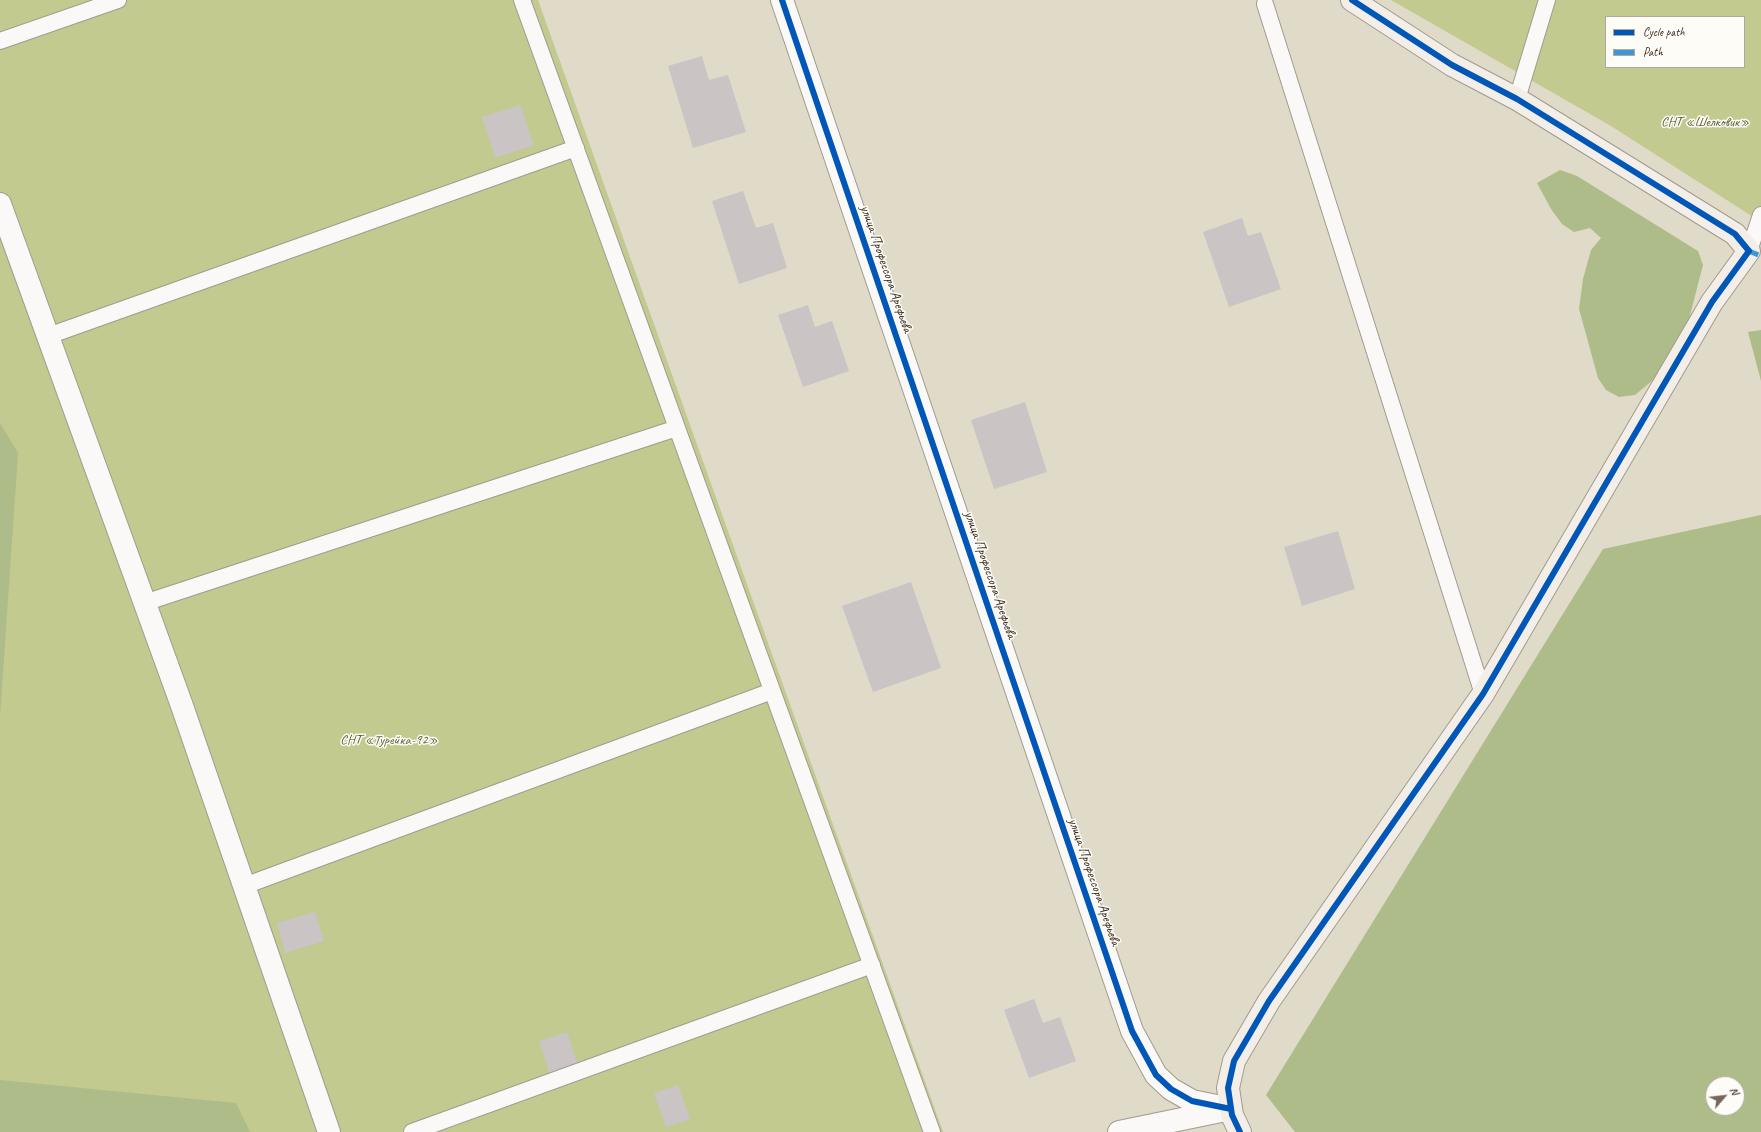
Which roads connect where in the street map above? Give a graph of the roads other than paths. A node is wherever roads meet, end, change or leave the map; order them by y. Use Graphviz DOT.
graph roads {
  1 [pos="118,0"];
  2 [pos="522,0"];
  3 [pos="782,0"];
  4 [pos="1352,0"];
  5 [pos="1547,0"];
  6 [pos="1265,4"];
  7 [pos="0,41"];
  8 [pos="1517,99"];
  9 [pos="576,148"];
  10 [pos="0,204"];
  11 [pos="1761,215"];
  12 [pos="1749,251"];
  13 [pos="48,336"];
  14 [pos="677,428"];
  15 [pos="144,603"];
  16 [pos="772,691"];
  17 [pos="1483,694"];
  18 [pos="244,886"];
  19 [pos="872,965"];
  20 [pos="1231,1109"];
  21 [pos="329,1132"];
  22 [pos="412,1132"];
  23 [pos="932,1132"];
  24 [pos="1119,1132"];
  25 [pos="1240,1132"];
  1 -- 7 [label="lane"];
  2 -- 9 [label="lane"];
  3 -- 20 [label="street, улица Профессора Арефьева"];
  4 -- 8 [label="street"];
  5 -- 8 [label="lane"];
  6 -- 17 [label="lane"];
  8 -- 12 [label="street"];
  9 -- 13 [label="lane"];
  9 -- 14 [label="lane"];
  10 -- 13 [label="street"];
  11 -- 12 [label="lane"];
  12 -- 17 [label="street"];
  13 -- 15 [label="street"];
  14 -- 15 [label="lane"];
  14 -- 16 [label="lane"];
  15 -- 18 [label="street"];
  16 -- 18 [label="lane"];
  16 -- 19 [label="lane"];
  17 -- 20 [label="street"];
  18 -- 21 [label="street"];
  19 -- 22 [label="lane"];
  19 -- 23 [label="lane"];
  20 -- 24 [label="street"];
  20 -- 25 [label="street"];
}
